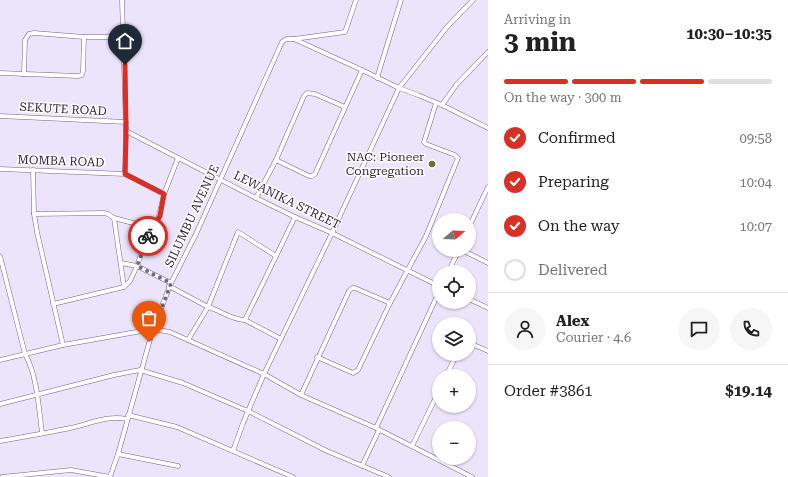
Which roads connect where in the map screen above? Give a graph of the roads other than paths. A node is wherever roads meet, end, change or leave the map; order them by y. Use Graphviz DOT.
graph roads {
  1 [pos="122,0"];
  2 [pos="356,0"];
  3 [pos="401,0"];
  4 [pos="471,0"];
  5 [pos="84,37"];
  6 [pos="124,37"];
  7 [pos="294,39"];
  8 [pos="488,52"];
  9 [pos="362,70"];
  10 [pos="0,73"];
  11 [pos="24,74"];
  12 [pos="377,78"];
  13 [pos="399,88"];
  14 [pos="436,103"];
  15 [pos="442,105"];
  16 [pos="345,107"];
  17 [pos="0,116"];
  18 [pos="126,122"];
  19 [pos="488,128"];
  20 [pos="126,131"];
  21 [pos="178,158"];
  22 [pos="276,160"];
  23 [pos="0,169"];
  24 [pos="33,170"];
  25 [pos="125,174"];
  26 [pos="221,180"];
  27 [pos="488,186"];
  28 [pos="164,194"];
  29 [pos="256,198"];
  30 [pos="476,213"];
  31 [pos="34,214"];
  32 [pos="295,217"];
  33 [pos="114,218"];
  34 [pos="152,228"];
  35 [pos="332,233"];
  36 [pos="0,256"];
  37 [pos="276,256"];
  38 [pos="476,256"];
  39 [pos="488,262"];
  40 [pos="121,263"];
  41 [pos="137,266"];
  42 [pos="407,270"];
  43 [pos="2,273"];
  44 [pos="432,282"];
  45 [pos="170,285"];
  46 [pos="124,287"];
  47 [pos="476,302"];
  48 [pos="390,303"];
  49 [pos="53,304"];
  50 [pos="208,306"];
  51 [pos="432,308"];
  52 [pos="488,308"];
  53 [pos="245,320"];
  54 [pos="153,329"];
  55 [pos="188,340"];
  56 [pos="280,340"];
  57 [pos="63,345"];
  58 [pos="476,346"];
  59 [pos="488,351"];
  60 [pos="25,354"];
  61 [pos="317,357"];
  62 [pos="0,360"];
  63 [pos="140,370"];
  64 [pos="264,374"];
  65 [pos="37,395"];
  66 [pos="301,395"];
  67 [pos="0,404"];
  68 [pos="432,405"];
  69 [pos="248,411"];
  70 [pos="128,417"];
  71 [pos="378,429"];
  72 [pos="42,433"];
  73 [pos="0,441"];
  74 [pos="412,446"];
  75 [pos="233,451"];
  76 [pos="118,454"];
  77 [pos="178,466"];
  78 [pos="362,466"];
  79 [pos="43,475"];
  80 [pos="2,477"];
  81 [pos="110,477"];
  82 [pos="293,477"];
  83 [pos="388,477"];
  84 [pos="472,477"];
  1 -- 6 [label="street"];
  2 -- 7 [label="street"];
  3 -- 12 [label="street"];
  4 -- 13 [label="street"];
  5 -- 6 [label="street"];
  5 -- 11 [label="street"];
  5 -- 11 [label="street"];
  6 -- 18 [label="street"];
  7 -- 9 [label="street"];
  7 -- 26 [label="street, SILUMBU AVENUE"];
  8 -- 15 [label="street"];
  9 -- 12 [label="street"];
  9 -- 16 [label="street"];
  10 -- 11 [label="street"];
  12 -- 13 [label="street"];
  13 -- 14 [label="street"];
  13 -- 35 [label="street"];
  14 -- 15 [label="street"];
  14 -- 42 [label="street"];
  15 -- 19 [label="street"];
  16 -- 22 [label="street"];
  16 -- 22 [label="street"];
  17 -- 18 [label="street, SEKUTE ROAD"];
  18 -- 20 [label="street"];
  20 -- 21 [label="street, LEWANIKA STREET"];
  20 -- 25 [label="street"];
  21 -- 26 [label="street, LEWANIKA STREET"];
  21 -- 28 [label="street"];
  22 -- 29 [label="street"];
  23 -- 24 [label="street, MOMBA ROAD"];
  24 -- 25 [label="street, MOMBA ROAD"];
  24 -- 31 [label="street"];
  25 -- 28 [label="street, MOMBA ROAD"];
  26 -- 29 [label="street, LEWANIKA STREET"];
  26 -- 45 [label="street, SILUMBU AVENUE"];
  27 -- 30 [label="street"];
  28 -- 34 [label="street"];
  29 -- 32 [label="street, LEWANIKA STREET"];
  31 -- 33 [label="street"];
  31 -- 49 [label="street"];
  32 -- 35 [label="street, LEWANIKA STREET"];
  32 -- 37 [label="street"];
  33 -- 34 [label="street"];
  33 -- 40 [label="street"];
  34 -- 41 [label="street"];
  35 -- 42 [label="street, LEWANIKA STREET"];
  35 -- 56 [label="street"];
  36 -- 43 [label="street"];
  37 -- 50 [label="street"];
  37 -- 53 [label="street"];
  38 -- 39 [label="street"];
  40 -- 41 [label="street"];
  40 -- 46 [label="street"];
  41 -- 45 [label="street"];
  41 -- 46 [label="street"];
  42 -- 44 [label="street, LEWANIKA STREET"];
  42 -- 48 [label="street"];
  43 -- 60 [label="street"];
  45 -- 50 [label="street"];
  45 -- 54 [label="street, SILUMBU AVENUE"];
  46 -- 49 [label="street"];
  47 -- 52 [label="street"];
  48 -- 61 [label="street"];
  48 -- 61 [label="street"];
  49 -- 57 [label="street"];
  50 -- 53 [label="street"];
  50 -- 55 [label="street"];
  51 -- 71 [label="street"];
  53 -- 56 [label="street"];
  54 -- 55 [label="street"];
  54 -- 57 [label="street"];
  54 -- 63 [label="street, SILUMBU AVENUE"];
  55 -- 64 [label="street"];
  56 -- 64 [label="street"];
  57 -- 60 [label="street"];
  58 -- 59 [label="street"];
  60 -- 62 [label="street"];
  60 -- 65 [label="street"];
  61 -- 66 [label="street"];
  63 -- 65 [label="street"];
  63 -- 69 [label="street"];
  63 -- 70 [label="street, SILUMBU AVENUE"];
  64 -- 66 [label="street"];
  64 -- 69 [label="street"];
  65 -- 67 [label="street"];
  65 -- 72 [label="street"];
  66 -- 71 [label="street"];
  68 -- 74 [label="street"];
  69 -- 75 [label="street"];
  69 -- 78 [label="street"];
  70 -- 72 [label="street"];
  70 -- 75 [label="street"];
  70 -- 76 [label="street, SILUMBU AVENUE"];
  71 -- 74 [label="street"];
  71 -- 78 [label="street"];
  72 -- 73 [label="street"];
  74 -- 84 [label="street"];
  75 -- 82 [label="street"];
  76 -- 77 [label="street"];
  76 -- 81 [label="street, SILUMBU AVENUE"];
  78 -- 83 [label="street"];
  79 -- 80 [label="street"];
  79 -- 81 [label="street"];
}
